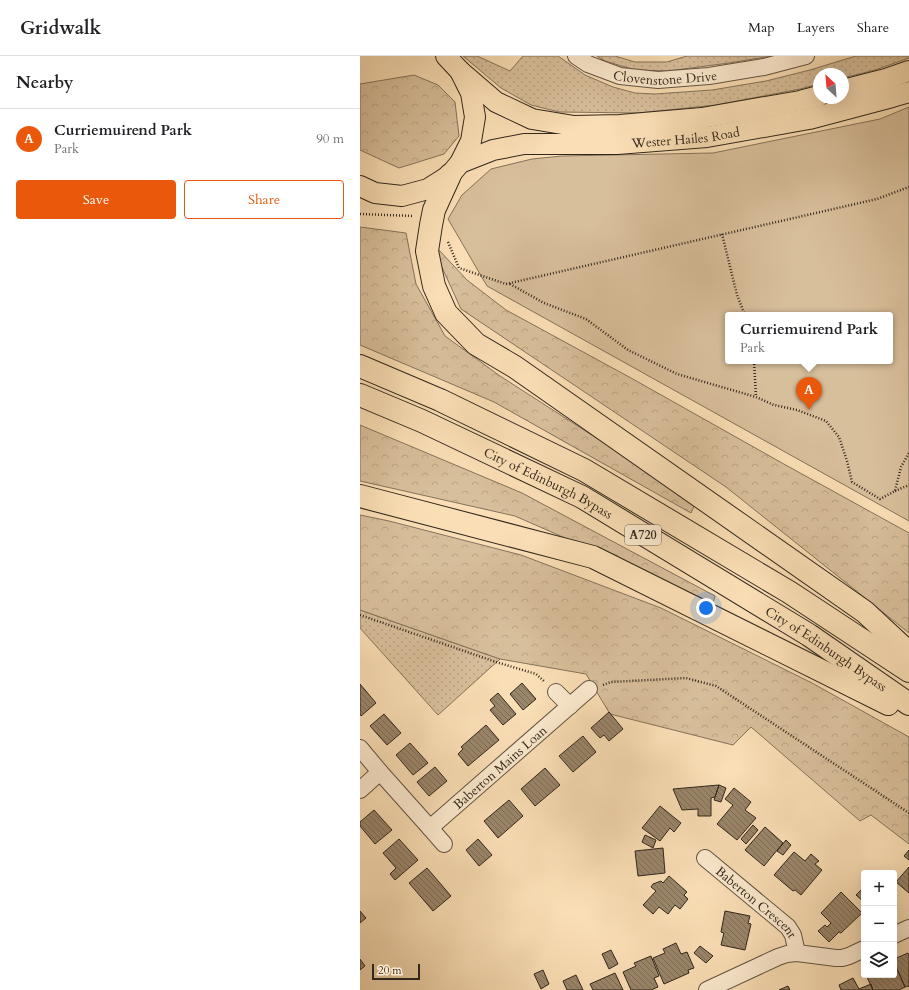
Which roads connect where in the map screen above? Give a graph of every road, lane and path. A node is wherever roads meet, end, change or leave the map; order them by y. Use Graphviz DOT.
graph roads {
  1 [pos="446,56"];
  2 [pos="576,56"];
  3 [pos="806,56"];
  4 [pos="460,71"];
  5 [pos="909,71"];
  6 [pos="849,88"];
  7 [pos="909,92"];
  8 [pos="813,98"];
  9 [pos="455,169"];
  10 [pos="360,186"];
  11 [pos="909,187"];
  12 [pos="360,214"];
  13 [pos="431,225"];
  14 [pos="722,234"];
  15 [pos="510,284"];
  16 [pos="744,312"];
  17 [pos="754,364"];
  18 [pos="360,366"];
  19 [pos="360,395"];
  20 [pos="756,397"];
  21 [pos="909,453"];
  22 [pos="909,485"];
  23 [pos="895,491"];
  24 [pos="360,496"];
  25 [pos="360,615"];
  26 [pos="909,653"];
  27 [pos="909,671"];
  28 [pos="589,689"];
  29 [pos="556,692"];
  30 [pos="909,704"];
  31 [pos="570,706"];
  32 [pos="909,714"];
  33 [pos="360,748"];
  34 [pos="380,772"];
  35 [pos="360,790"];
  36 [pos="909,813"];
  37 [pos="430,828"];
  38 [pos="444,844"];
  39 [pos="705,858"];
  40 [pos="909,928"];
  41 [pos="897,934"];
  42 [pos="861,950"];
  43 [pos="797,953"];
  44 [pos="707,990"];
  1 -- 4 [label="main road"];
  2 -- 3 [label="street, Clovenstone Drive"];
  4 -- 8 [label="main road, Wester Hailes Road"];
  4 -- 9 [label="main road"];
  5 -- 6 [label="main road"];
  7 -- 9 [label="main road, Wester Hailes Road"];
  9 -- 10 [label="main road, Wester Hailes Road"];
  9 -- 13 [label="highway"];
  11 -- 14 [label="path"];
  12 -- 13 [label="path"];
  13 -- 15 [label="path"];
  13 -- 26 [label="highway"];
  14 -- 15 [label="path"];
  14 -- 16 [label="path"];
  15 -- 20 [label="path"];
  17 -- 20 [label="path"];
  18 -- 27 [label="highway, City of Edinburgh Bypass / A720"];
  19 -- 30 [label="highway, City of Edinburgh Bypass / A720"];
  20 -- 23 [label="path"];
  21 -- 23 [label="path"];
  22 -- 23 [label="path"];
  24 -- 32 [label="highway"];
  25 -- 29 [label="path"];
  28 -- 31 [label="street, Baberton Mains Loan"];
  28 -- 36 [label="path"];
  29 -- 31 [label="street"];
  31 -- 37 [label="street, Baberton Mains Loan"];
  33 -- 34 [label="street"];
  34 -- 35 [label="street"];
  34 -- 37 [label="street"];
  37 -- 38 [label="street"];
  39 -- 43 [label="street, Baberton Crescent"];
  40 -- 41 [label="street"];
  42 -- 43 [label="street, Baberton Crescent"];
  43 -- 44 [label="street, Baberton Crescent"];
}
